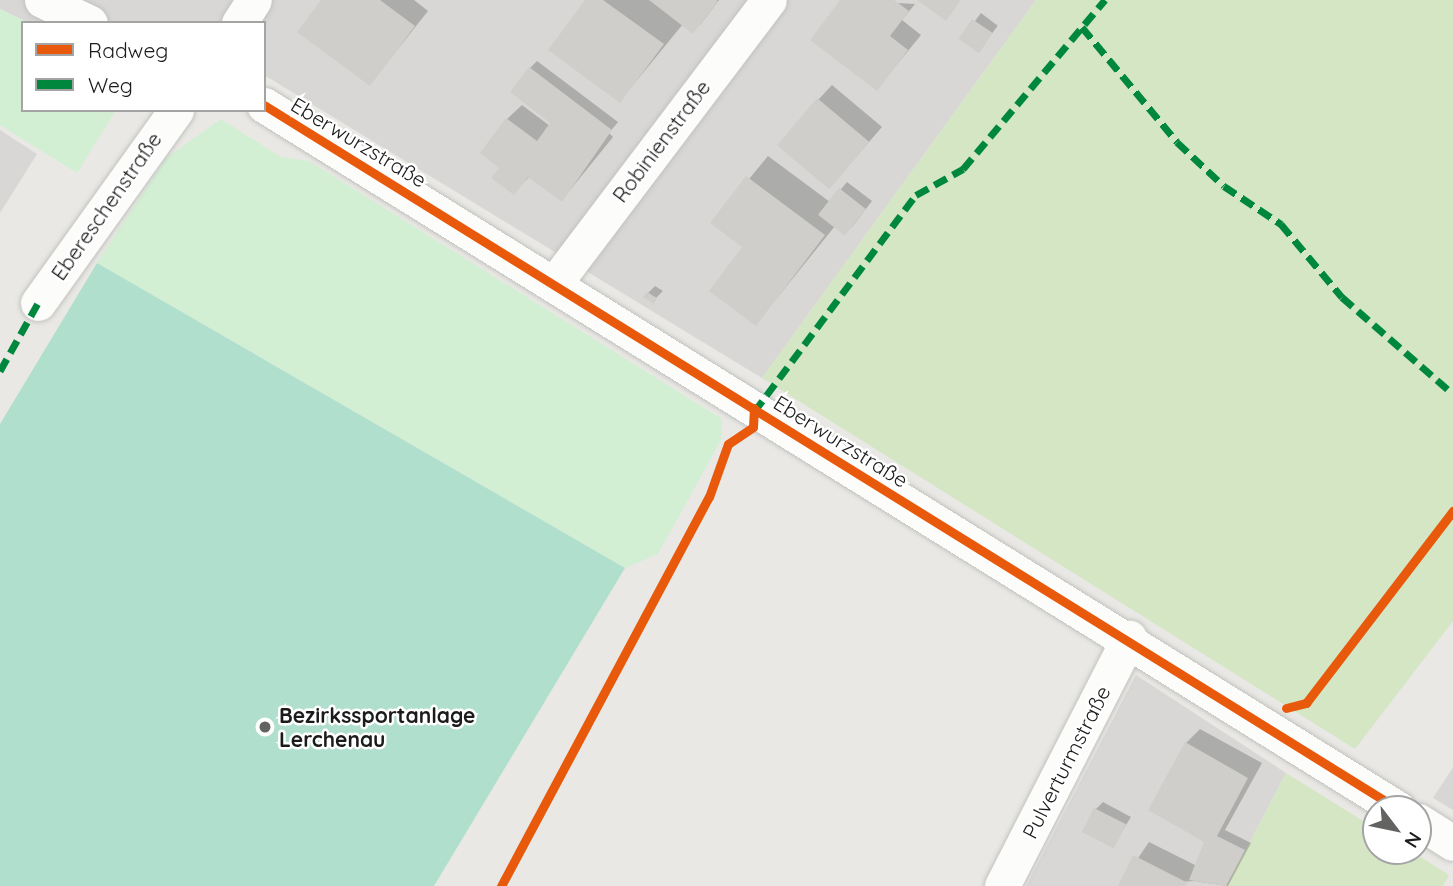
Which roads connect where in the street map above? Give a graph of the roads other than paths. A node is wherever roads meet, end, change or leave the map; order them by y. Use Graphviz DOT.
graph roads {
  1 [pos="41,0"];
  2 [pos="254,0"];
  3 [pos="769,0"];
  4 [pos="86,21"];
  5 [pos="240,21"];
  6 [pos="266,106"];
  7 [pos="175,112"];
  8 [pos="554,284"];
  9 [pos="38,303"];
  10 [pos="1129,638"];
  11 [pos="1376,795"];
  12 [pos="1432,830"];
  13 [pos="1453,843"];
  14 [pos="1002,886"];
  1 -- 4 [label="street"];
  2 -- 5 [label="street"];
  3 -- 8 [label="street, Robinienstraße"];
  6 -- 8 [label="street, Eberwurzstraße"];
  7 -- 9 [label="street, Ebereschenstraße"];
  8 -- 10 [label="street, Eberwurzstraße"];
  10 -- 11 [label="street, Eberwurzstraße"];
  10 -- 14 [label="street, Pulverturmstraße"];
  12 -- 13 [label="street"];
}
